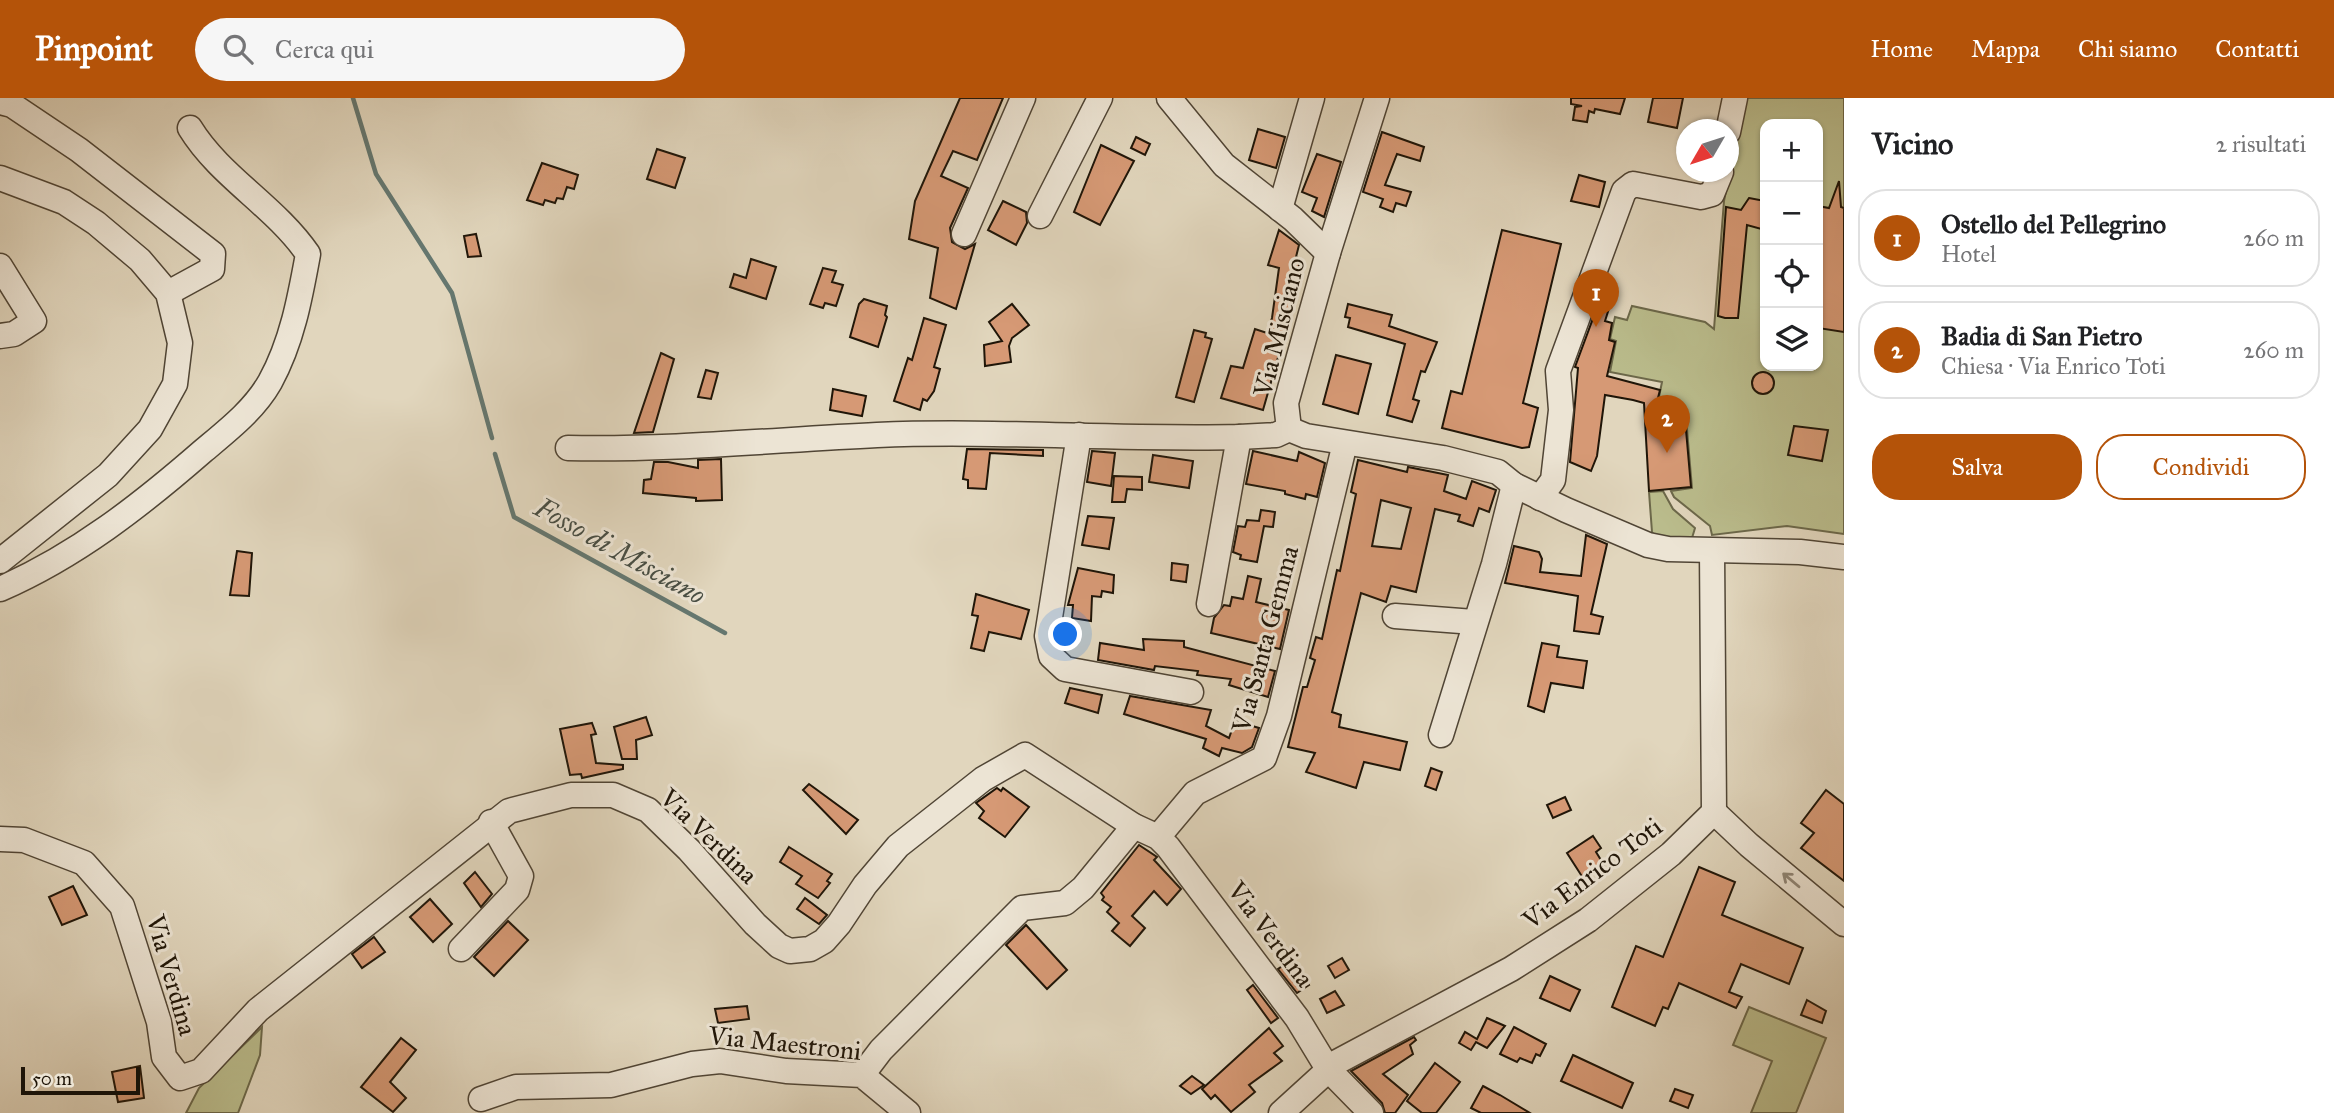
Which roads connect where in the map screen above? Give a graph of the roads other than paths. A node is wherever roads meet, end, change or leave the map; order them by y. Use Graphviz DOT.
graph roads {
  1 [pos="1023,98"];
  2 [pos="1100,98"];
  3 [pos="1168,98"];
  4 [pos="1312,98"];
  5 [pos="1377,98"];
  6 [pos="1735,98"];
  7 [pos="0,102"];
  8 [pos="1731,119"];
  9 [pos="190,128"];
  10 [pos="0,178"];
  11 [pos="1717,182"];
  12 [pos="1280,209"];
  13 [pos="1040,216"];
  14 [pos="964,234"];
  15 [pos="1328,253"];
  16 [pos="0,266"];
  17 [pos="167,293"];
  18 [pos="0,336"];
  19 [pos="1289,429"];
  20 [pos="1079,435"];
  21 [pos="1238,438"];
  22 [pos="1345,443"];
  23 [pos="568,448"];
  24 [pos="1514,485"];
  25 [pos="1540,498"];
  26 [pos="1712,551"];
  27 [pos="1844,557"];
  28 [pos="0,561"];
  29 [pos="0,589"];
  30 [pos="1209,604"];
  31 [pos="1395,616"];
  32 [pos="1474,622"];
  33 [pos="1191,692"];
  34 [pos="1441,735"];
  35 [pos="1714,812"];
  36 [pos="491,822"];
  37 [pos="1134,826"];
  38 [pos="1158,836"];
  39 [pos="0,839"];
  40 [pos="1844,924"];
  41 [pos="461,949"];
  42 [pos="1328,1069"];
  43 [pos="862,1075"];
  44 [pos="481,1099"];
  45 [pos="908,1113"];
  46 [pos="1281,1113"];
  47 [pos="1371,1113"];
  1 -- 14 [label="street"];
  2 -- 13 [label="street"];
  3 -- 12 [label="street, Via Misciano"];
  4 -- 12 [label="street"];
  5 -- 15 [label="street"];
  6 -- 8 [label="street"];
  7 -- 17 [label="street"];
  9 -- 29 [label="street"];
  10 -- 17 [label="street"];
  11 -- 25 [label="street"];
  12 -- 15 [label="street, Via Misciano"];
  15 -- 19 [label="street, Via Misciano"];
  16 -- 18 [label="street"];
  17 -- 28 [label="street"];
  19 -- 21 [label="street"];
  19 -- 22 [label="street"];
  20 -- 21 [label="street"];
  20 -- 23 [label="street"];
  20 -- 33 [label="street"];
  21 -- 30 [label="street"];
  22 -- 24 [label="street"];
  22 -- 38 [label="street, Via Santa Gemma"];
  24 -- 25 [label="street"];
  24 -- 32 [label="street"];
  25 -- 26 [label="street"];
  26 -- 27 [label="street"];
  26 -- 35 [label="street"];
  31 -- 32 [label="street"];
  32 -- 34 [label="street"];
  40 -- 35 [label="street, one-way"];
  35 -- 42 [label="street, Via Enrico Toti"];
  36 -- 37 [label="street, Via Verdina"];
  36 -- 39 [label="street, Via Verdina"];
  36 -- 41 [label="street"];
  37 -- 38 [label="street, Via Verdina"];
  37 -- 43 [label="street"];
  38 -- 42 [label="street, Via Verdina"];
  42 -- 46 [label="street, Via Enrico Toti"];
  42 -- 47 [label="street, Via Verdina"];
  43 -- 44 [label="street, Via Maestroni"];
  43 -- 45 [label="street, Via Maestroni"];
}
